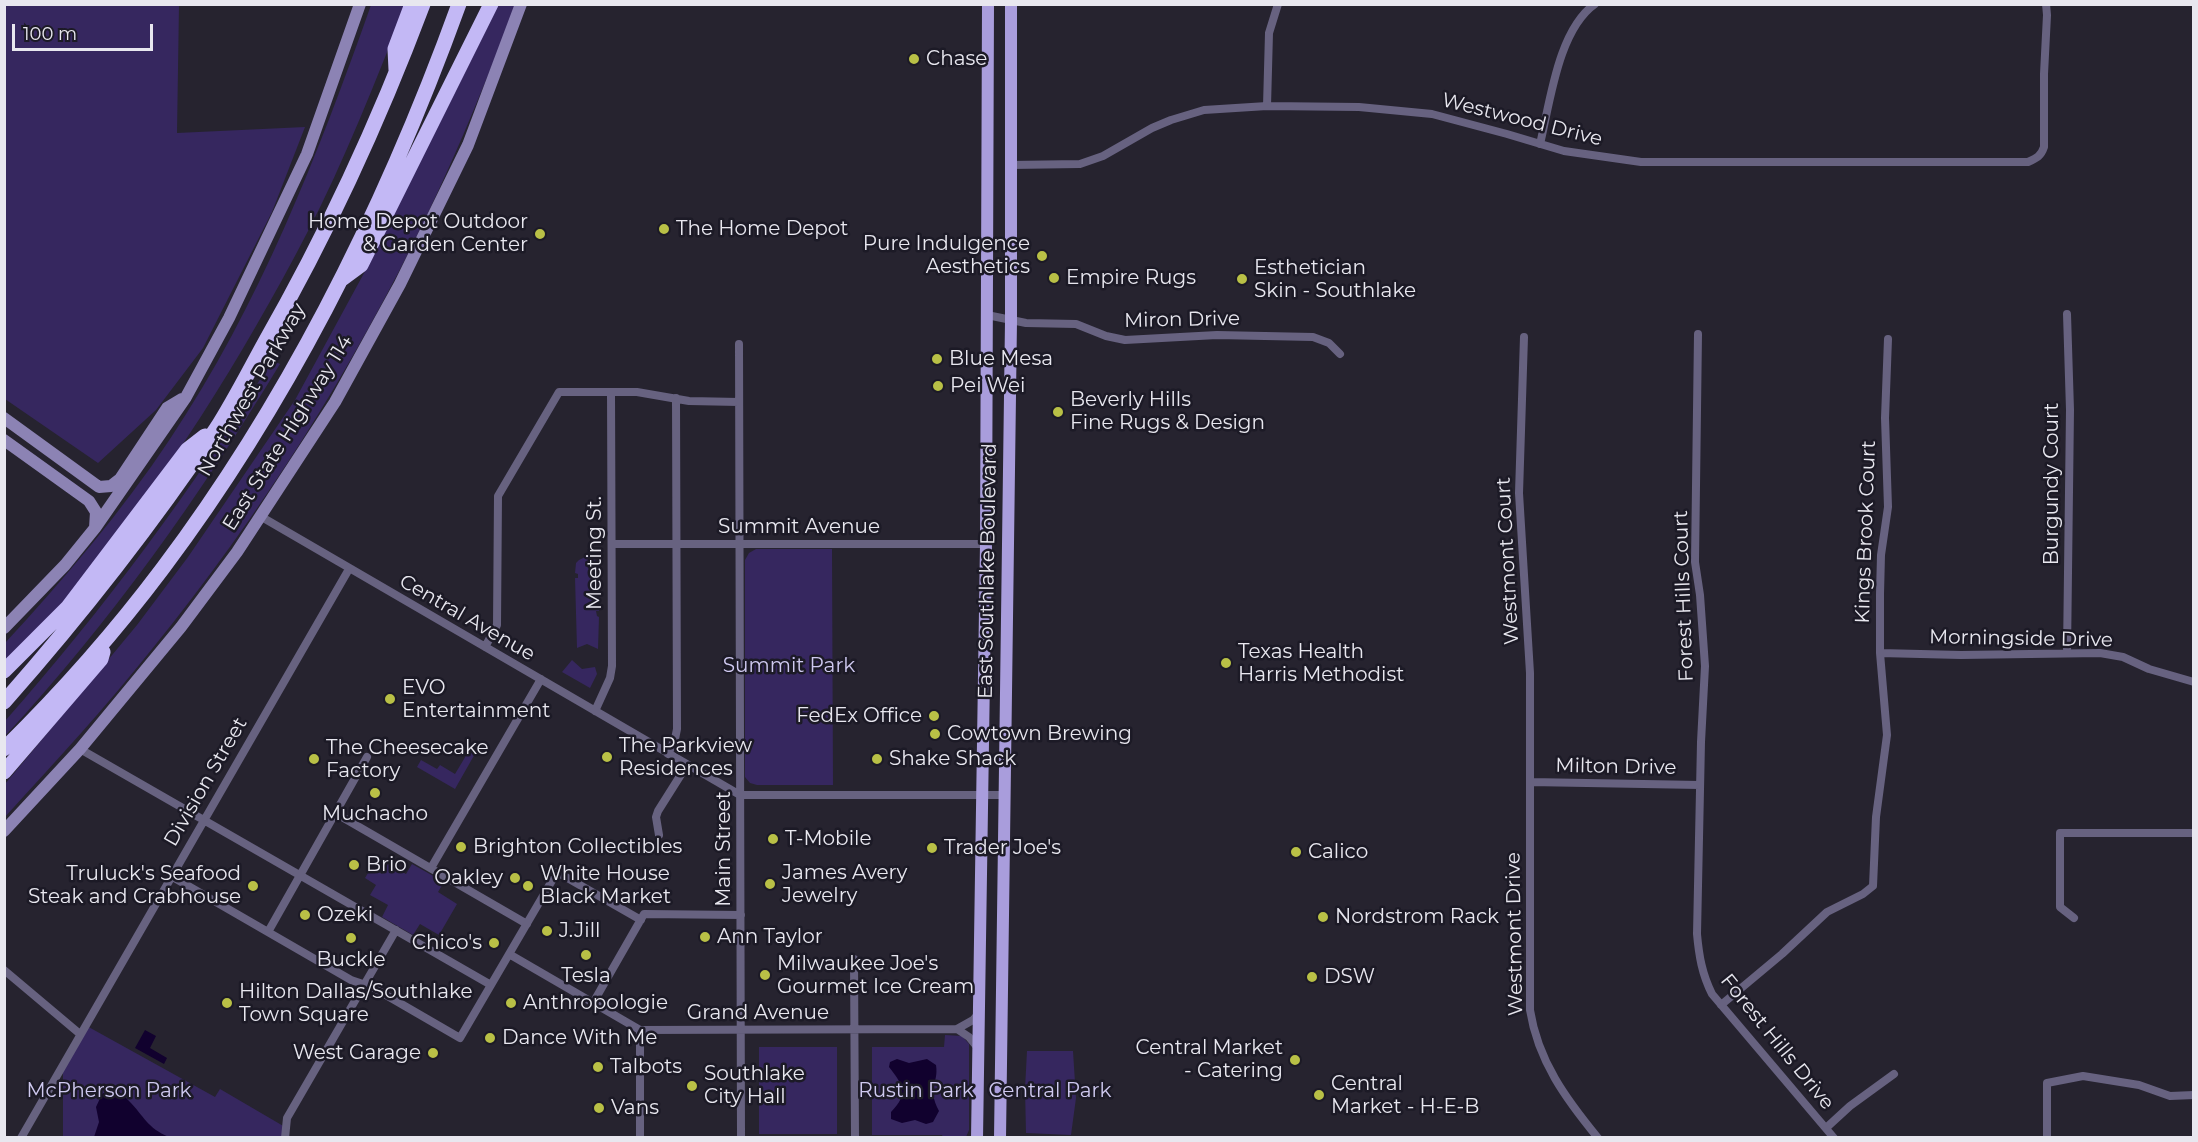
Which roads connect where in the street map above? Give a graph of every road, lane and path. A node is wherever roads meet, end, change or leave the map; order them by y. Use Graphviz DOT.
graph roads {
  1 [pos="360,4"];
  2 [pos="412,4"];
  3 [pos="423,4"];
  4 [pos="459,4"];
  5 [pos="491,4"];
  6 [pos="521,4"];
  7 [pos="988,4"];
  8 [pos="1011,4"];
  9 [pos="1278,4"];
  10 [pos="1595,4"];
  11 [pos="2046,4"];
  12 [pos="397,74"];
  13 [pos="1267,106"];
  14 [pos="1540,144"];
  15 [pos="1011,165"];
  16 [pos="339,281"];
  17 [pos="2067,314"];
  18 [pos="987,315"];
  19 [pos="1011,321"];
  20 [pos="1698,334"];
  21 [pos="1524,337"];
  22 [pos="1888,339"];
  23 [pos="739,344"];
  24 [pos="1340,354"];
  25 [pos="611,392"];
  26 [pos="186,397"];
  27 [pos="676,398"];
  28 [pos="739,402"];
  29 [pos="4,418"];
  30 [pos="217,427"];
  31 [pos="4,440"];
  32 [pos="260,516"];
  33 [pos="95,528"];
  34 [pos="677,543"];
  35 [pos="612,544"];
  36 [pos="739,544"];
  37 [pos="986,544"];
  38 [pos="350,569"];
  39 [pos="4,628"];
  40 [pos="106,639"];
  41 [pos="485,647"];
  42 [pos="1880,653"];
  43 [pos="2067,653"];
  44 [pos="4,671"];
  45 [pos="541,680"];
  46 [pos="2193,682"];
  47 [pos="4,702"];
  48 [pos="595,711"];
  49 [pos="4,749"];
  50 [pos="80,749"];
  51 [pos="668,754"];
  52 [pos="367,758"];
  53 [pos="687,765"];
  54 [pos="4,772"];
  55 [pos="1530,782"];
  56 [pos="1700,785"];
  57 [pos="740,795"];
  58 [pos="982,795"];
  59 [pos="1005,795"];
  60 [pos="336,813"];
  61 [pos="204,819"];
  62 [pos="4,831"];
  63 [pos="2193,833"];
  64 [pos="659,834"];
  65 [pos="431,868"];
  66 [pos="300,875"];
  67 [pos="171,876"];
  68 [pos="741,915"];
  69 [pos="2074,918"];
  70 [pos="641,920"];
  71 [pos="527,924"];
  72 [pos="396,930"];
  73 [pos="268,932"];
  74 [pos="509,954"];
  75 [pos="854,959"];
  76 [pos="4,970"];
  77 [pos="364,984"];
  78 [pos="491,985"];
  79 [pos="593,1003"];
  80 [pos="1721,1005"];
  81 [pos="979,1013"];
  82 [pos="854,1029"];
  83 [pos="957,1029"];
  84 [pos="640,1030"];
  85 [pos="741,1030"];
  86 [pos="80,1034"];
  87 [pos="978,1048"];
  88 [pos="1894,1074"];
  89 [pos="2193,1095"];
  90 [pos="1827,1128"];
  91 [pos="976,1136"];
  92 [pos="21,1137"];
  93 [pos="285,1137"];
  94 [pos="640,1137"];
  95 [pos="741,1137"];
  96 [pos="855,1137"];
  97 [pos="1000,1137"];
  98 [pos="1598,1137"];
  99 [pos="1834,1137"];
  100 [pos="2047,1137"];
  1 -- 26 [label="main road"];
  2 -- 12 [label="highway"];
  3 -- 12 [label="highway, Northwest Parkway"];
  4 -- 16 [label="highway, Northwest Parkway"];
  5 -- 16 [label="highway"];
  6 -- 32 [label="main road, East State Highway 114"];
  7 -- 18 [label="main road, East Southlake Boulevard"];
  8 -- 15 [label="main road, East Southlake Boulevard"];
  9 -- 13 [label="street"];
  10 -- 14 [label="street"];
  11 -- 14 [label="street, Westwood Drive"];
  12 -- 30 [label="highway, Northwest Parkway"];
  13 -- 14 [label="street, Westwood Drive"];
  13 -- 15 [label="street, Westwood Drive"];
  15 -- 19 [label="main road, East Southlake Boulevard"];
  16 -- 40 [label="highway, Northwest Parkway"];
  17 -- 43 [label="street, Burgundy Court"];
  18 -- 19 [label="street, Miron Drive"];
  18 -- 37 [label="main road, East Southlake Boulevard"];
  19 -- 24 [label="street, Miron Drive"];
  19 -- 59 [label="main road, East Southlake Boulevard"];
  20 -- 56 [label="street, Forest Hills Court"];
  21 -- 55 [label="street, Westmont Court"];
  22 -- 42 [label="street, Kings Brook Court"];
  23 -- 28 [label="street, Main Street"];
  25 -- 27 [label="street"];
  25 -- 35 [label="street, Meeting St."];
  25 -- 41 [label="street"];
  26 -- 29 [label="main road"];
  26 -- 33 [label="main road"];
  27 -- 28 [label="street"];
  27 -- 34 [label="street"];
  28 -- 36 [label="street, Main Street"];
  30 -- 44 [label="highway"];
  30 -- 47 [label="highway, Northwest Parkway"];
  31 -- 33 [label="main road"];
  32 -- 38 [label="street, Central Avenue"];
  32 -- 50 [label="main road, East State Highway 114"];
  33 -- 39 [label="main road"];
  34 -- 35 [label="street, Summit Avenue"];
  34 -- 36 [label="street, Summit Avenue"];
  34 -- 51 [label="street"];
  35 -- 48 [label="street, Meeting St."];
  36 -- 37 [label="street, Summit Avenue"];
  36 -- 57 [label="street, Main Street"];
  37 -- 58 [label="main road, East Southlake Boulevard"];
  38 -- 41 [label="street, Central Avenue"];
  38 -- 61 [label="street, Division Street"];
  40 -- 49 [label="highway, Northwest Parkway"];
  40 -- 54 [label="highway"];
  41 -- 45 [label="street, Central Avenue"];
  42 -- 43 [label="street, Morningside Drive"];
  42 -- 80 [label="street, Kings Brook Court"];
  43 -- 46 [label="street, Morningside Drive"];
  45 -- 48 [label="street, Central Avenue"];
  45 -- 65 [label="street"];
  48 -- 51 [label="street, Central Avenue"];
  50 -- 61 [label="street"];
  50 -- 62 [label="main road, East State Highway 114"];
  51 -- 53 [label="street, Central Avenue"];
  52 -- 60 [label="street"];
  53 -- 57 [label="street, Central Avenue"];
  53 -- 64 [label="street"];
  55 -- 56 [label="street, Milton Drive"];
  55 -- 98 [label="street, Westmont Drive"];
  56 -- 80 [label="street, Forest Hills Drive"];
  57 -- 58 [label="street, Central Avenue"];
  57 -- 68 [label="street, Main Street"];
  58 -- 59 [label="street, Central Avenue"];
  58 -- 81 [label="main road, East Southlake Boulevard"];
  59 -- 97 [label="main road, East Southlake Boulevard"];
  60 -- 65 [label="street"];
  60 -- 66 [label="street"];
  61 -- 66 [label="street"];
  61 -- 67 [label="street, Division Street"];
  63 -- 69 [label="street"];
  65 -- 71 [label="street"];
  66 -- 72 [label="street"];
  66 -- 73 [label="street"];
  67 -- 73 [label="street"];
  67 -- 86 [label="street, Division Street"];
  68 -- 70 [label="street"];
  68 -- 85 [label="street, Main Street"];
  70 -- 71 [label="street"];
  70 -- 79 [label="street"];
  71 -- 74 [label="street"];
  72 -- 77 [label="street"];
  72 -- 78 [label="street"];
  73 -- 77 [label="street"];
  74 -- 78 [label="street"];
  74 -- 79 [label="street, Grand Avenue"];
  75 -- 82 [label="street"];
  76 -- 86 [label="street"];
  77 -- 78 [label="street"];
  77 -- 93 [label="street"];
  79 -- 84 [label="street, Grand Avenue"];
  80 -- 90 [label="street, Forest Hills Drive"];
  81 -- 83 [label="street"];
  81 -- 87 [label="main road, East Southlake Boulevard"];
  82 -- 83 [label="street, Grand Avenue"];
  82 -- 85 [label="street, Grand Avenue"];
  82 -- 96 [label="street"];
  83 -- 87 [label="street"];
  84 -- 85 [label="street, Grand Avenue"];
  84 -- 94 [label="street"];
  85 -- 95 [label="street, Main Street"];
  86 -- 92 [label="street, Division Street"];
  87 -- 91 [label="main road, East Southlake Boulevard"];
  88 -- 90 [label="street"];
  89 -- 100 [label="street"];
  90 -- 99 [label="street, Forest Hills Drive"];
}
